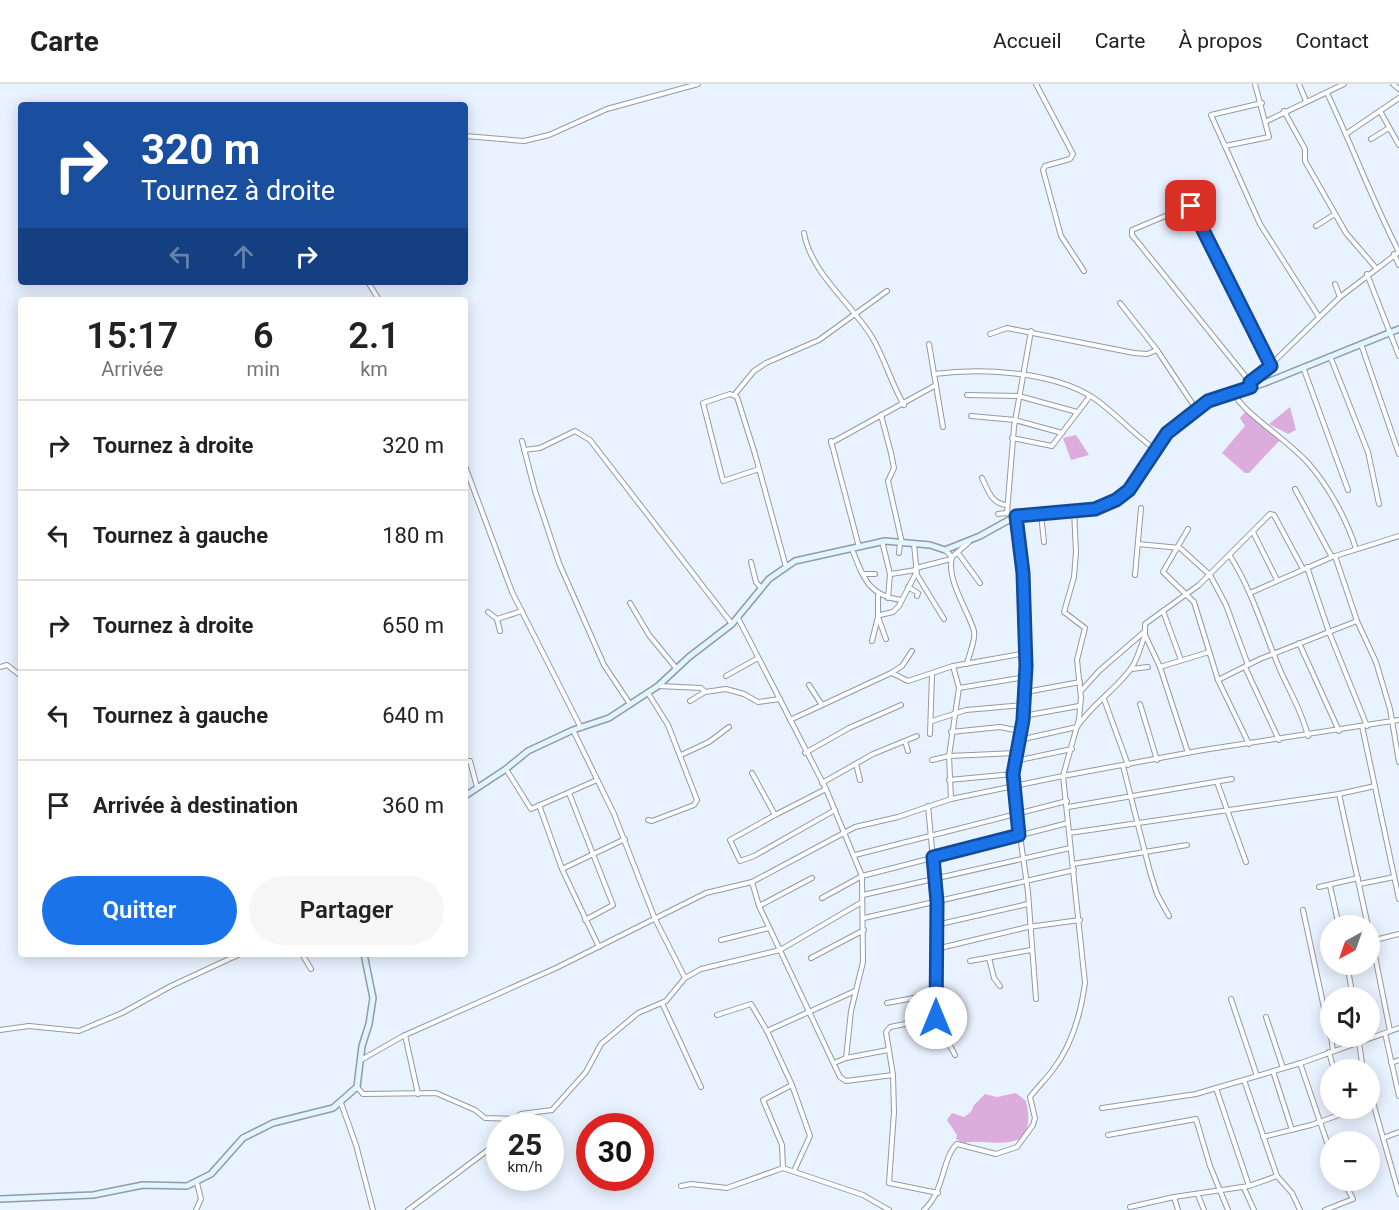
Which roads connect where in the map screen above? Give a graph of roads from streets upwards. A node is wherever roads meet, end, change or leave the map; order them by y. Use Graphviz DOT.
graph roads {
  1 [pos="698,84"];
  2 [pos="1035,84"];
  3 [pos="1255,84"];
  4 [pos="1299,84"];
  5 [pos="1344,84"];
  6 [pos="1393,84"];
  7 [pos="1399,90"];
  8 [pos="1327,93"];
  9 [pos="1399,98"];
  10 [pos="1306,101"];
  11 [pos="1262,103"];
  12 [pos="1284,111"];
  13 [pos="1380,111"];
  14 [pos="1267,121"];
  15 [pos="1389,128"];
  16 [pos="1346,134"];
  17 [pos="468,136"];
  18 [pos="1371,139"];
  19 [pos="1225,146"];
  20 [pos="1399,146"];
  21 [pos="1335,214"];
  22 [pos="1316,226"];
  23 [pos="804,233"];
  24 [pos="1397,253"];
  25 [pos="1399,264"];
  26 [pos="1376,268"];
  27 [pos="1084,272"];
  28 [pos="1368,274"];
  29 [pos="1335,284"];
  30 [pos="887,291"];
  31 [pos="1340,297"];
  32 [pos="1120,303"];
  33 [pos="858,315"];
  34 [pos="1319,317"];
  35 [pos="1399,329"];
  36 [pos="1031,331"];
  37 [pos="1389,333"];
  38 [pos="990,334"];
  39 [pos="929,344"];
  40 [pos="1361,344"];
  41 [pos="1157,350"];
  42 [pos="1330,356"];
  43 [pos="1399,356"];
  44 [pos="1271,366"];
  45 [pos="1303,367"];
  46 [pos="934,374"];
  47 [pos="1022,376"];
  48 [pos="936,385"];
  49 [pos="1251,385"];
  50 [pos="1238,390"];
  51 [pos="735,394"];
  52 [pos="967,395"];
  53 [pos="1019,396"];
  54 [pos="1090,396"];
  55 [pos="904,405"];
  56 [pos="1196,409"];
  57 [pos="1077,412"];
  58 [pos="881,415"];
  59 [pos="971,416"];
  60 [pos="1015,420"];
  61 [pos="944,427"];
  62 [pos="1062,433"];
  63 [pos="1012,438"];
  64 [pos="522,441"];
  65 [pos="524,450"];
  66 [pos="1156,450"];
  67 [pos="1399,454"];
  68 [pos="759,469"];
  69 [pos="468,474"];
  70 [pos="982,478"];
  71 [pos="1295,489"];
  72 [pos="1348,490"];
  73 [pos="1379,504"];
  74 [pos="1006,505"];
  75 [pos="1141,508"];
  76 [pos="1074,510"];
  77 [pos="1007,513"];
  78 [pos="998,514"];
  79 [pos="1041,514"];
  80 [pos="1016,516"];
  81 [pos="1188,530"];
  82 [pos="1253,532"];
  83 [pos="1399,536"];
  84 [pos="972,539"];
  85 [pos="882,541"];
  86 [pos="1044,542"];
  87 [pos="901,543"];
  88 [pos="1138,543"];
  89 [pos="914,544"];
  90 [pos="859,547"];
  91 [pos="1180,548"];
  92 [pos="852,549"];
  93 [pos="1356,549"];
  94 [pos="945,550"];
  95 [pos="899,553"];
  96 [pos="958,553"];
  97 [pos="1230,556"];
  98 [pos="1333,556"];
  99 [pos="952,558"];
  100 [pos="751,562"];
  101 [pos="786,567"];
  102 [pos="1305,568"];
  103 [pos="916,570"];
  104 [pos="863,574"];
  105 [pos="875,574"];
  106 [pos="890,574"];
  107 [pos="1136,575"];
  108 [pos="1210,575"];
  109 [pos="1277,580"];
  110 [pos="980,583"];
  111 [pos="908,587"];
  112 [pos="761,588"];
  113 [pos="1250,593"];
  114 [pos="878,594"];
  115 [pos="1188,594"];
  116 [pos="917,597"];
  117 [pos="888,598"];
  118 [pos="901,600"];
  119 [pos="630,603"];
  120 [pos="522,611"];
  121 [pos="1163,611"];
  122 [pos="488,612"];
  123 [pos="879,616"];
  124 [pos="738,618"];
  125 [pos="497,619"];
  126 [pos="944,619"];
  127 [pos="1357,621"];
  128 [pos="732,624"];
  129 [pos="500,631"];
  130 [pos="1329,632"];
  131 [pos="1144,634"];
  132 [pos="886,639"];
  133 [pos="872,641"];
  134 [pos="1299,643"];
  135 [pos="912,651"];
  136 [pos="1209,652"];
  137 [pos="1026,653"];
  138 [pos="1274,653"];
  139 [pos="758,658"];
  140 [pos="1181,660"];
  141 [pos="968,664"];
  142 [pos="953,666"];
  143 [pos="1246,666"];
  144 [pos="0,667"];
  145 [pos="1148,667"];
  146 [pos="1160,667"];
  147 [pos="676,668"];
  148 [pos="1130,669"];
  149 [pos="891,673"];
  150 [pos="18,674"];
  151 [pos="932,675"];
  152 [pos="726,676"];
  153 [pos="1026,677"];
  154 [pos="1218,680"];
  155 [pos="1080,682"];
  156 [pos="809,685"];
  157 [pos="658,686"];
  158 [pos="959,688"];
  159 [pos="648,692"];
  160 [pos="705,692"];
  161 [pos="1026,692"];
  162 [pos="1080,692"];
  163 [pos="780,699"];
  164 [pos="1104,699"];
  165 [pos="690,701"];
  166 [pos="630,704"];
  167 [pos="1140,704"];
  168 [pos="822,705"];
  169 [pos="901,705"];
  170 [pos="1024,705"];
  171 [pos="1079,706"];
  172 [pos="954,713"];
  173 [pos="1023,716"];
  174 [pos="790,720"];
  175 [pos="1399,720"];
  176 [pos="932,721"];
  177 [pos="1392,722"];
  178 [pos="1365,726"];
  179 [pos="729,727"];
  180 [pos="1077,727"];
  181 [pos="581,728"];
  182 [pos="573,730"];
  183 [pos="1020,731"];
  184 [pos="1339,731"];
  185 [pos="951,732"];
  186 [pos="930,734"];
  187 [pos="917,736"];
  188 [pos="1308,736"];
  189 [pos="1019,740"];
  190 [pos="1279,740"];
  191 [pos="904,741"];
  192 [pos="1249,744"];
  193 [pos="1072,749"];
  194 [pos="908,751"];
  195 [pos="805,753"];
  196 [pos="1016,753"];
  197 [pos="1188,753"];
  198 [pos="681,755"];
  199 [pos="949,756"];
  200 [pos="932,760"];
  201 [pos="1157,760"];
  202 [pos="468,761"];
  203 [pos="1015,761"];
  204 [pos="1399,762"];
  205 [pos="856,764"];
  206 [pos="1125,766"];
  207 [pos="506,769"];
  208 [pos="752,773"];
  209 [pos="1013,774"];
  210 [pos="1063,776"];
  211 [pos="597,780"];
  212 [pos="860,780"];
  213 [pos="949,780"];
  214 [pos="1232,780"];
  215 [pos="1217,782"];
  216 [pos="822,783"];
  217 [pos="1013,786"];
  218 [pos="1375,786"];
  219 [pos="477,787"];
  220 [pos="826,789"];
  221 [pos="568,793"];
  222 [pos="468,794"];
  223 [pos="1339,794"];
  224 [pos="1130,796"];
  225 [pos="951,799"];
  226 [pos="1067,801"];
  227 [pos="539,805"];
  228 [pos="928,806"];
  229 [pos="1068,807"];
  230 [pos="835,810"];
  231 [pos="1227,810"];
  232 [pos="1017,813"];
  233 [pos="776,815"];
  234 [pos="648,820"];
  235 [pos="1139,823"];
  236 [pos="1068,824"];
  237 [pos="844,831"];
  238 [pos="1069,833"];
  239 [pos="931,834"];
  240 [pos="1019,835"];
  241 [pos="625,839"];
  242 [pos="1187,845"];
  243 [pos="1070,848"];
  244 [pos="1147,852"];
  245 [pos="592,854"];
  246 [pos="855,855"];
  247 [pos="933,857"];
  248 [pos="1022,860"];
  249 [pos="1246,862"];
  250 [pos="1073,864"];
  251 [pos="562,869"];
  252 [pos="1074,870"];
  253 [pos="862,876"];
  254 [pos="1394,877"];
  255 [pos="812,878"];
  256 [pos="1358,878"];
  257 [pos="936,879"];
  258 [pos="752,882"];
  259 [pos="1026,882"];
  260 [pos="1360,884"];
  261 [pos="1330,886"];
  262 [pos="1319,887"];
  263 [pos="863,895"];
  264 [pos="822,898"];
  265 [pos="1399,899"];
  266 [pos="862,902"];
  267 [pos="937,902"];
  268 [pos="1028,904"];
  269 [pos="759,906"];
  270 [pos="1303,910"];
  271 [pos="1337,915"];
  272 [pos="1366,915"];
  273 [pos="1169,916"];
  274 [pos="864,918"];
  275 [pos="656,919"];
  276 [pos="585,920"];
  277 [pos="1080,920"];
  278 [pos="936,926"];
  279 [pos="1028,927"];
  280 [pos="769,928"];
  281 [pos="864,930"];
  282 [pos="1399,934"];
  283 [pos="1380,939"];
  284 [pos="721,940"];
  285 [pos="599,947"];
  286 [pos="936,949"];
  287 [pos="780,950"];
  288 [pos="1031,950"];
  289 [pos="234,957"];
  290 [pos="304,957"];
  291 [pos="365,957"];
  292 [pos="811,958"];
  293 [pos="989,958"];
  294 [pos="970,961"];
  295 [pos="311,969"];
  296 [pos="1378,975"];
  297 [pos="685,978"];
  298 [pos="1000,986"];
  299 [pos="1320,987"];
  300 [pos="855,992"];
  301 [pos="936,994"];
  302 [pos="1036,999"];
  303 [pos="1231,999"];
  304 [pos="662,1003"];
  305 [pos="887,1003"];
  306 [pos="810,1013"];
  307 [pos="717,1015"];
  308 [pos="1266,1017"];
  309 [pos="936,1018"];
  310 [pos="1399,1029"];
  311 [pos="0,1030"];
  312 [pos="767,1031"];
  313 [pos="1390,1031"];
  314 [pos="1385,1033"];
  315 [pos="1380,1034"];
  316 [pos="405,1035"];
  317 [pos="1331,1047"];
  318 [pos="1342,1047"];
  319 [pos="888,1050"];
  320 [pos="1331,1051"];
  321 [pos="955,1055"];
  322 [pos="846,1058"];
  323 [pos="1332,1059"];
  324 [pos="361,1060"];
  325 [pos="1399,1060"];
  326 [pos="834,1063"];
  327 [pos="1300,1063"];
  328 [pos="1391,1063"];
  329 [pos="1283,1068"];
  330 [pos="1273,1071"];
  331 [pos="893,1075"];
  332 [pos="1257,1076"];
  333 [pos="1244,1080"];
  334 [pos="792,1085"];
  335 [pos="357,1087"];
  336 [pos="702,1087"];
  337 [pos="1216,1089"];
  338 [pos="1398,1090"];
  339 [pos="418,1094"];
  340 [pos="1399,1096"];
  341 [pos="341,1103"];
  342 [pos="1102,1108"];
  343 [pos="529,1113"];
  344 [pos="486,1118"];
  345 [pos="1325,1119"];
  346 [pos="1376,1119"];
  347 [pos="1320,1121"];
  348 [pos="1292,1130"];
  349 [pos="1323,1131"];
  350 [pos="1399,1132"];
  351 [pos="1108,1135"];
  352 [pos="1263,1137"];
  353 [pos="1383,1138"];
  354 [pos="486,1152"];
  355 [pos="783,1168"];
  356 [pos="794,1171"];
  357 [pos="1277,1176"];
  358 [pos="197,1183"];
  359 [pos="681,1186"];
  360 [pos="1246,1187"];
  361 [pos="1221,1191"];
  362 [pos="1349,1191"];
  363 [pos="938,1193"];
  364 [pos="1198,1194"];
  365 [pos="1399,1194"];
  366 [pos="1174,1197"];
  367 [pos="0,1199"];
  368 [pos="1151,1202"];
  369 [pos="1130,1207"];
  370 [pos="196,1210"];
  371 [pos="373,1210"];
  372 [pos="408,1210"];
  373 [pos="889,1210"];
  374 [pos="924,1210"];
  375 [pos="1154,1210"];
  376 [pos="1178,1210"];
  377 [pos="1204,1210"];
  378 [pos="1228,1210"];
  379 [pos="1254,1210"];
  380 [pos="1300,1210"];
  381 [pos="1325,1210"];
  1 -- 17 [label="street"];
  2 -- 27 [label="street"];
  3 -- 11 [label="street"];
  4 -- 10 [label="street"];
  5 -- 8 [label="street"];
  6 -- 7 [label="street"];
  8 -- 10 [label="street"];
  8 -- 16 [label="street"];
  9 -- 13 [label="street"];
  10 -- 12 [label="street"];
  11 -- 14 [label="street"];
  11 -- 19 [label="street"];
  12 -- 14 [label="street"];
  12 -- 21 [label="street"];
  13 -- 15 [label="street"];
  13 -- 16 [label="street"];
  14 -- 19 [label="street"];
  15 -- 18 [label="street"];
  15 -- 20 [label="street"];
  16 -- 24 [label="street"];
  19 -- 34 [label="street"];
  21 -- 22 [label="street"];
  21 -- 26 [label="street"];
  23 -- 33 [label="street"];
  24 -- 25 [label="street"];
  24 -- 26 [label="street"];
  26 -- 28 [label="street"];
  28 -- 31 [label="street"];
  28 -- 37 [label="street"];
  29 -- 31 [label="street"];
  30 -- 33 [label="street"];
  31 -- 34 [label="street"];
  32 -- 41 [label="street"];
  33 -- 51 [label="street"];
  33 -- 55 [label="street"];
  34 -- 44 [label="street"];
  35 -- 37 [label="street"];
  36 -- 38 [label="street"];
  36 -- 41 [label="street"];
  36 -- 47 [label="street"];
  37 -- 40 [label="street"];
  37 -- 43 [label="street"];
  39 -- 46 [label="street"];
  40 -- 42 [label="street"];
  40 -- 67 [label="street"];
  41 -- 56 [label="street"];
  42 -- 45 [label="street"];
  42 -- 73 [label="street"];
  44 -- 49 [label="street"];
  44 -- 49 [label="street"];
  45 -- 49 [label="street"];
  45 -- 72 [label="street"];
  46 -- 47 [label="street"];
  46 -- 48 [label="street"];
  47 -- 53 [label="street"];
  47 -- 54 [label="street"];
  48 -- 55 [label="street"];
  48 -- 61 [label="street"];
  49 -- 50 [label="street"];
  50 -- 56 [label="street"];
  50 -- 93 [label="street"];
  51 -- 68 [label="street"];
  51 -- 68 [label="street"];
  52 -- 53 [label="street"];
  53 -- 57 [label="street"];
  53 -- 60 [label="street"];
  54 -- 57 [label="street"];
  54 -- 66 [label="street"];
  55 -- 58 [label="street"];
  56 -- 66 [label="street"];
  57 -- 62 [label="street"];
  58 -- 87 [label="street"];
  58 -- 90 [label="street"];
  59 -- 60 [label="street"];
  60 -- 62 [label="street"];
  60 -- 63 [label="street"];
  62 -- 63 [label="street"];
  63 -- 74 [label="street"];
  64 -- 65 [label="street"];
  65 -- 128 [label="street"];
  65 -- 166 [label="street"];
  66 -- 76 [label="street"];
  68 -- 101 [label="street"];
  69 -- 120 [label="street"];
  70 -- 74 [label="street"];
  71 -- 98 [label="street"];
  74 -- 77 [label="street"];
  75 -- 88 [label="street"];
  76 -- 79 [label="street"];
  76 -- 155 [label="street"];
  77 -- 78 [label="street"];
  77 -- 80 [label="street"];
  79 -- 80 [label="street"];
  79 -- 86 [label="street"];
  80 -- 84 [label="street"];
  80 -- 137 [label="street"];
  81 -- 91 [label="street"];
  82 -- 97 [label="street"];
  82 -- 102 [label="street"];
  82 -- 109 [label="street"];
  83 -- 93 [label="street"];
  84 -- 94 [label="street"];
  84 -- 96 [label="street"];
  85 -- 87 [label="street"];
  85 -- 90 [label="street"];
  85 -- 106 [label="street"];
  87 -- 89 [label="street"];
  87 -- 95 [label="street"];
  88 -- 91 [label="street"];
  88 -- 107 [label="street"];
  89 -- 94 [label="street"];
  89 -- 103 [label="street"];
  90 -- 92 [label="street"];
  91 -- 108 [label="street"];
  91 -- 115 [label="street"];
  92 -- 101 [label="street"];
  92 -- 104 [label="street"];
  93 -- 98 [label="street"];
  94 -- 99 [label="street"];
  96 -- 99 [label="street"];
  96 -- 110 [label="street"];
  97 -- 108 [label="street"];
  97 -- 113 [label="street"];
  98 -- 102 [label="street"];
  98 -- 127 [label="street"];
  99 -- 103 [label="street"];
  99 -- 141 [label="street"];
  100 -- 112 [label="street"];
  101 -- 112 [label="street"];
  102 -- 109 [label="street"];
  102 -- 130 [label="street"];
  103 -- 106 [label="street"];
  103 -- 111 [label="street"];
  103 -- 126 [label="street"];
  104 -- 105 [label="street"];
  104 -- 114 [label="street"];
  106 -- 117 [label="street"];
  108 -- 115 [label="street"];
  108 -- 143 [label="street"];
  109 -- 113 [label="street"];
  111 -- 116 [label="street"];
  111 -- 118 [label="street"];
  112 -- 124 [label="street"];
  113 -- 138 [label="street"];
  114 -- 117 [label="street"];
  114 -- 123 [label="street"];
  115 -- 121 [label="street"];
  115 -- 136 [label="street"];
  117 -- 118 [label="street"];
  118 -- 123 [label="street"];
  119 -- 147 [label="street"];
  120 -- 125 [label="street"];
  120 -- 181 [label="street"];
  121 -- 131 [label="street"];
  121 -- 140 [label="street"];
  122 -- 125 [label="street"];
  123 -- 132 [label="street"];
  123 -- 133 [label="street"];
  124 -- 128 [label="street"];
  124 -- 139 [label="street"];
  125 -- 129 [label="street"];
  127 -- 130 [label="street"];
  127 -- 177 [label="street"];
  128 -- 147 [label="street"];
  130 -- 134 [label="street"];
  130 -- 178 [label="street"];
  131 -- 146 [label="street"];
  131 -- 148 [label="street"];
  131 -- 162 [label="street"];
  134 -- 138 [label="street"];
  134 -- 184 [label="street"];
  135 -- 149 [label="street"];
  136 -- 140 [label="street"];
  136 -- 154 [label="street"];
  137 -- 141 [label="street"];
  137 -- 153 [label="street"];
  138 -- 143 [label="street"];
  138 -- 188 [label="street"];
  139 -- 152 [label="street"];
  139 -- 163 [label="street"];
  140 -- 146 [label="street"];
  141 -- 142 [label="street"];
  142 -- 151 [label="street"];
  142 -- 158 [label="street"];
  143 -- 154 [label="street"];
  143 -- 190 [label="street"];
  144 -- 150 [label="street"];
  145 -- 148 [label="street"];
  146 -- 197 [label="street"];
  147 -- 157 [label="street"];
  148 -- 164 [label="street"];
  149 -- 151 [label="street"];
  149 -- 168 [label="street"];
  151 -- 176 [label="street"];
  153 -- 158 [label="street"];
  153 -- 161 [label="street"];
  154 -- 192 [label="street"];
  155 -- 161 [label="street"];
  155 -- 162 [label="street"];
  156 -- 168 [label="street"];
  157 -- 159 [label="street"];
  157 -- 160 [label="street"];
  158 -- 172 [label="street"];
  159 -- 166 [label="street"];
  159 -- 198 [label="street"];
  160 -- 163 [label="street"];
  160 -- 165 [label="street"];
  161 -- 170 [label="street"];
  162 -- 171 [label="street"];
  163 -- 174 [label="street"];
  164 -- 180 [label="street"];
  164 -- 206 [label="street"];
  166 -- 181 [label="street"];
  167 -- 201 [label="street"];
  168 -- 174 [label="street"];
  169 -- 195 [label="street"];
  170 -- 172 [label="street"];
  170 -- 173 [label="street"];
  171 -- 173 [label="street"];
  171 -- 180 [label="street"];
  172 -- 176 [label="street"];
  172 -- 185 [label="street"];
  173 -- 183 [label="street"];
  174 -- 195 [label="street"];
  175 -- 177 [label="street"];
  176 -- 186 [label="street"];
  177 -- 178 [label="street"];
  177 -- 204 [label="street"];
  178 -- 184 [label="street"];
  178 -- 218 [label="street"];
  179 -- 198 [label="street"];
  180 -- 189 [label="street"];
  180 -- 193 [label="street"];
  181 -- 182 [label="street"];
  182 -- 207 [label="street"];
  182 -- 211 [label="street"];
  183 -- 185 [label="street"];
  183 -- 189 [label="street"];
  184 -- 188 [label="street"];
  185 -- 199 [label="street"];
  187 -- 191 [label="street"];
  188 -- 190 [label="street"];
  189 -- 196 [label="street"];
  190 -- 192 [label="street"];
  191 -- 194 [label="street"];
  191 -- 205 [label="street"];
  192 -- 197 [label="street"];
  193 -- 203 [label="street"];
  193 -- 210 [label="street"];
  195 -- 216 [label="street"];
  196 -- 199 [label="street"];
  196 -- 203 [label="street"];
  197 -- 201 [label="street"];
  198 -- 234 [label="street"];
  199 -- 200 [label="street"];
  199 -- 213 [label="street"];
  201 -- 206 [label="street"];
  202 -- 219 [label="street"];
  203 -- 209 [label="street"];
  205 -- 212 [label="street"];
  205 -- 216 [label="street"];
  206 -- 210 [label="street"];
  206 -- 224 [label="street"];
  207 -- 219 [label="street"];
  207 -- 227 [label="street"];
  208 -- 233 [label="street"];
  209 -- 213 [label="street"];
  209 -- 217 [label="street"];
  210 -- 217 [label="street"];
  210 -- 226 [label="street"];
  211 -- 221 [label="street"];
  211 -- 241 [label="street"];
  213 -- 225 [label="street"];
  214 -- 215 [label="street"];
  215 -- 224 [label="street"];
  215 -- 231 [label="street"];
  216 -- 220 [label="street"];
  217 -- 225 [label="street"];
  217 -- 232 [label="street"];
  218 -- 223 [label="street"];
  218 -- 254 [label="street"];
  219 -- 222 [label="street"];
  220 -- 230 [label="street"];
  220 -- 233 [label="street"];
  221 -- 227 [label="street"];
  221 -- 245 [label="street"];
  223 -- 231 [label="street"];
  223 -- 256 [label="street"];
  224 -- 229 [label="street"];
  224 -- 235 [label="street"];
  225 -- 228 [label="street"];
  226 -- 229 [label="street"];
  226 -- 232 [label="street"];
  227 -- 251 [label="street"];
  228 -- 237 [label="street"];
  228 -- 239 [label="street"];
  229 -- 236 [label="street"];
  230 -- 233 [label="street"];
  230 -- 237 [label="street"];
  231 -- 235 [label="street"];
  231 -- 249 [label="street"];
  232 -- 239 [label="street"];
  232 -- 240 [label="street"];
  235 -- 238 [label="street"];
  235 -- 244 [label="street"];
  236 -- 238 [label="street"];
  236 -- 240 [label="street"];
  237 -- 246 [label="street"];
  237 -- 258 [label="street"];
  238 -- 243 [label="street"];
  239 -- 246 [label="street"];
  239 -- 247 [label="street"];
  240 -- 247 [label="street"];
  240 -- 248 [label="street"];
  241 -- 245 [label="street"];
  241 -- 275 [label="street"];
  242 -- 244 [label="street"];
  243 -- 248 [label="street"];
  243 -- 250 [label="street"];
  244 -- 250 [label="street"];
  244 -- 273 [label="street"];
  245 -- 251 [label="street"];
  245 -- 276 [label="street"];
  246 -- 253 [label="street"];
  247 -- 253 [label="street"];
  247 -- 257 [label="street"];
  248 -- 257 [label="street"];
  248 -- 259 [label="street"];
  250 -- 252 [label="street"];
  251 -- 276 [label="street"];
  252 -- 259 [label="street"];
  252 -- 277 [label="street"];
  253 -- 263 [label="street"];
  253 -- 264 [label="street"];
  254 -- 260 [label="street"];
  254 -- 265 [label="street"];
  255 -- 269 [label="street"];
  256 -- 260 [label="street"];
  256 -- 261 [label="street"];
  257 -- 263 [label="street"];
  257 -- 267 [label="street"];
  258 -- 269 [label="street"];
  258 -- 275 [label="street"];
  259 -- 267 [label="street"];
  259 -- 268 [label="street"];
  260 -- 272 [label="street"];
  261 -- 262 [label="street"];
  261 -- 271 [label="street"];
  263 -- 266 [label="street"];
  266 -- 274 [label="street"];
  266 -- 287 [label="street"];
  267 -- 274 [label="street"];
  267 -- 278 [label="street"];
  268 -- 278 [label="street"];
  268 -- 279 [label="street"];
  269 -- 280 [label="street"];
  270 -- 299 [label="street"];
  274 -- 281 [label="street"];
  275 -- 285 [label="street"];
  275 -- 297 [label="street"];
  276 -- 285 [label="street"];
  277 -- 279 [label="street"];
  277 -- 363 [label="street"];
  278 -- 286 [label="street"];
  279 -- 286 [label="street"];
  279 -- 288 [label="street"];
  280 -- 284 [label="street"];
  280 -- 287 [label="street"];
  281 -- 292 [label="street"];
  281 -- 300 [label="street"];
  282 -- 283 [label="street"];
  285 -- 316 [label="street"];
  286 -- 301 [label="street"];
  287 -- 297 [label="street"];
  287 -- 306 [label="street"];
  288 -- 293 [label="street"];
  288 -- 302 [label="street"];
  289 -- 311 [label="street"];
  290 -- 295 [label="street"];
  291 -- 324 [label="street"];
  293 -- 294 [label="street"];
  293 -- 298 [label="street"];
  296 -- 313 [label="street"];
  297 -- 304 [label="street"];
  300 -- 306 [label="street"];
  300 -- 322 [label="street"];
  301 -- 305 [label="street"];
  301 -- 309 [label="street"];
  303 -- 332 [label="street"];
  304 -- 336 [label="street"];
  304 -- 343 [label="street"];
  306 -- 312 [label="street"];
  306 -- 326 [label="street"];
  307 -- 312 [label="street"];
  308 -- 329 [label="street"];
  309 -- 319 [label="street"];
  309 -- 321 [label="street"];
  310 -- 313 [label="street"];
  312 -- 334 [label="street"];
  313 -- 314 [label="street"];
  314 -- 315 [label="street"];
  314 -- 328 [label="street"];
  316 -- 324 [label="street"];
  316 -- 339 [label="street"];
  317 -- 320 [label="street"];
  318 -- 320 [label="street"];
  319 -- 322 [label="street"];
  319 -- 331 [label="street"];
  320 -- 323 [label="street"];
  320 -- 327 [label="street"];
  322 -- 326 [label="street"];
  324 -- 335 [label="street"];
  325 -- 328 [label="street"];
  326 -- 331 [label="street"];
  327 -- 329 [label="street"];
  327 -- 347 [label="street"];
  328 -- 338 [label="street"];
  329 -- 330 [label="street"];
  330 -- 332 [label="street"];
  330 -- 348 [label="street"];
  331 -- 363 [label="street"];
  332 -- 333 [label="street"];
  333 -- 337 [label="street"];
  333 -- 352 [label="street"];
  334 -- 355 [label="street"];
  334 -- 356 [label="street"];
  335 -- 339 [label="street"];
  335 -- 341 [label="street"];
  337 -- 342 [label="street"];
  337 -- 360 [label="street"];
  338 -- 340 [label="street"];
  339 -- 344 [label="street"];
  341 -- 358 [label="street"];
  341 -- 371 [label="street"];
  345 -- 347 [label="street"];
  346 -- 353 [label="street"];
  347 -- 348 [label="street"];
  347 -- 349 [label="street"];
  348 -- 352 [label="street"];
  350 -- 353 [label="street"];
  351 -- 361 [label="street"];
  352 -- 357 [label="street"];
  353 -- 365 [label="street"];
  354 -- 372 [label="street"];
  355 -- 356 [label="street"];
  355 -- 359 [label="street"];
  356 -- 373 [label="street"];
  357 -- 360 [label="street"];
  357 -- 380 [label="street"];
  358 -- 367 [label="street"];
  358 -- 370 [label="street"];
  360 -- 361 [label="street"];
  360 -- 379 [label="street"];
  361 -- 364 [label="street"];
  361 -- 378 [label="street"];
  362 -- 381 [label="street"];
  363 -- 374 [label="street"];
  364 -- 366 [label="street"];
  364 -- 377 [label="street"];
  366 -- 368 [label="street"];
  366 -- 376 [label="street"];
  368 -- 369 [label="street"];
  368 -- 375 [label="street"];
}
